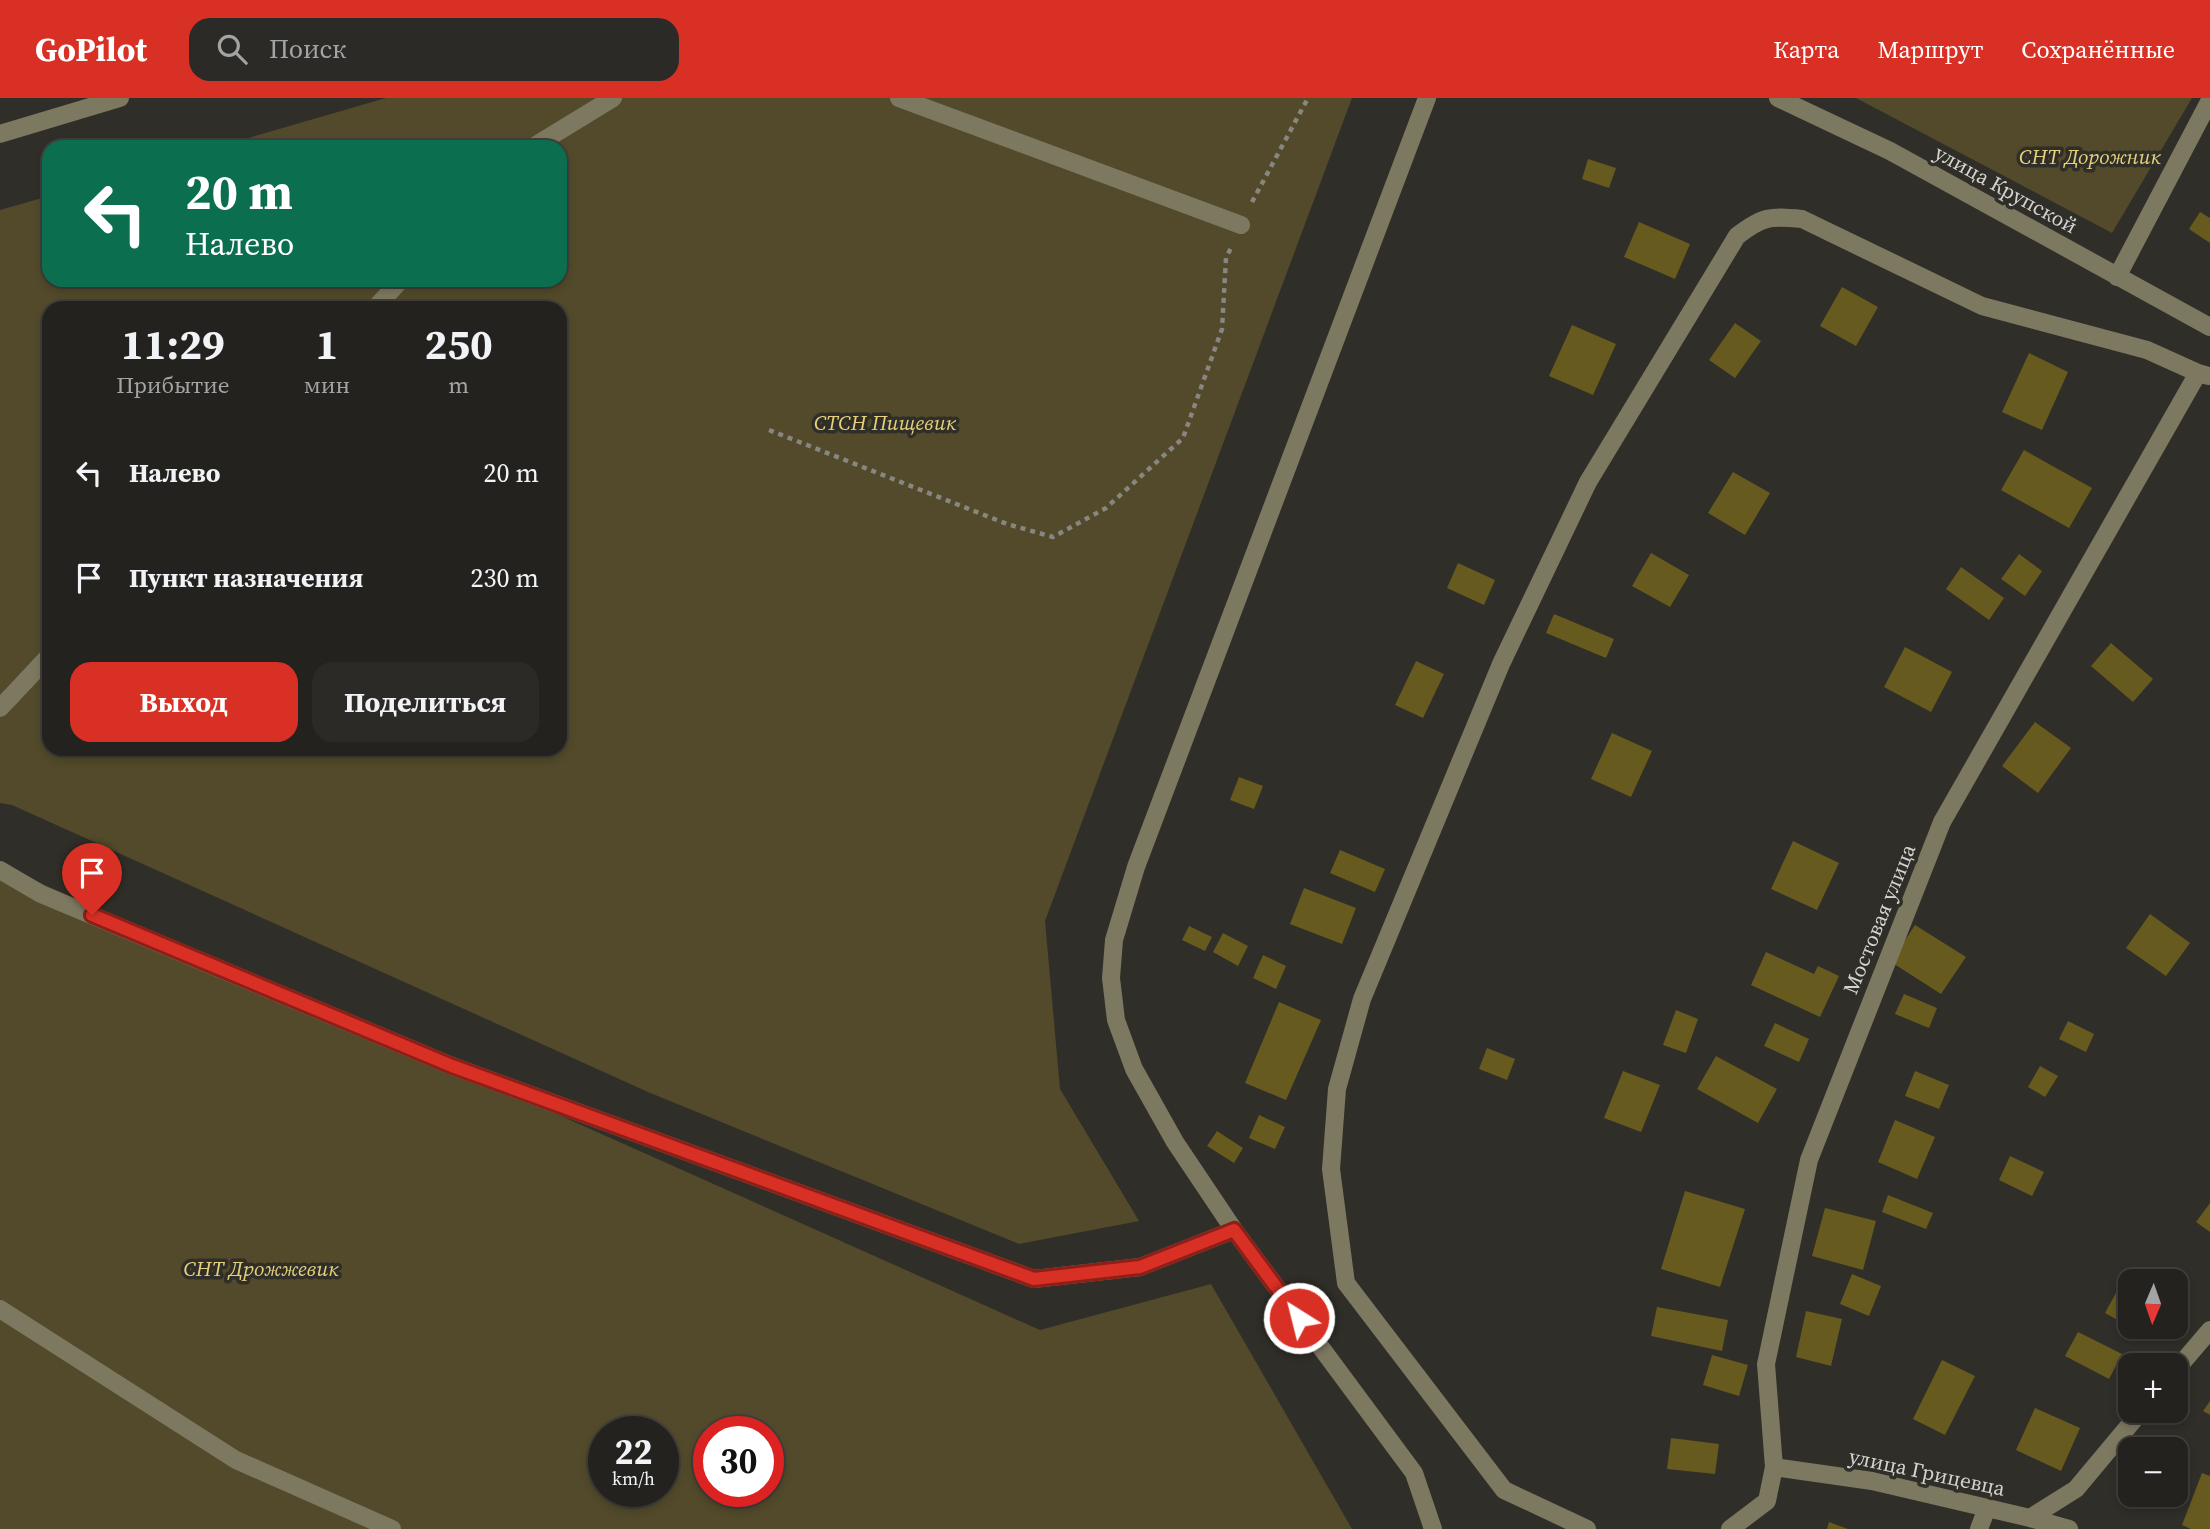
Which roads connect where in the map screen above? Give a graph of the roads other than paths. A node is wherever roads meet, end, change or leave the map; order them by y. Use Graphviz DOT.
graph roads {
  1 [pos="120,98"];
  2 [pos="613,98"];
  3 [pos="899,98"];
  4 [pos="1427,98"];
  5 [pos="1777,98"];
  6 [pos="2210,100"];
  7 [pos="0,134"];
  8 [pos="544,140"];
  9 [pos="1241,225"];
  10 [pos="2117,277"];
  11 [pos="394,287"];
  12 [pos="382,301"];
  13 [pos="2210,327"];
  14 [pos="2204,375"];
  15 [pos="42,664"];
  16 [pos="0,709"];
  17 [pos="0,870"];
  18 [pos="1234,1230"];
  19 [pos="0,1309"];
  20 [pos="2210,1330"];
  21 [pos="2188,1356"];
  22 [pos="2131,1423"];
  23 [pos="1774,1467"];
  24 [pos="1987,1508"];
  25 [pos="2031,1518"];
  26 [pos="1578,1527"];
  27 [pos="391,1529"];
  28 [pos="1433,1529"];
  29 [pos="1730,1529"];
  30 [pos="1979,1529"];
  31 [pos="2069,1529"];
  1 -- 7 [label="street"];
  2 -- 8 [label="street"];
  3 -- 9 [label="street"];
  4 -- 18 [label="street"];
  5 -- 10 [label="street, улица Крупской"];
  6 -- 10 [label="street"];
  10 -- 13 [label="street, улица Крупской"];
  11 -- 12 [label="street"];
  14 -- 23 [label="street, Мостовая улица"];
  14 -- 26 [label="street"];
  15 -- 16 [label="street"];
  17 -- 18 [label="street"];
  18 -- 28 [label="street"];
  19 -- 27 [label="street"];
  20 -- 21 [label="street"];
  22 -- 25 [label="street"];
  23 -- 24 [label="street, улица Грицевца"];
  23 -- 29 [label="street, Мостовая улица"];
  24 -- 25 [label="street, улица Грицевца"];
  24 -- 30 [label="street"];
  25 -- 31 [label="street, улица Грицевца"];
}
